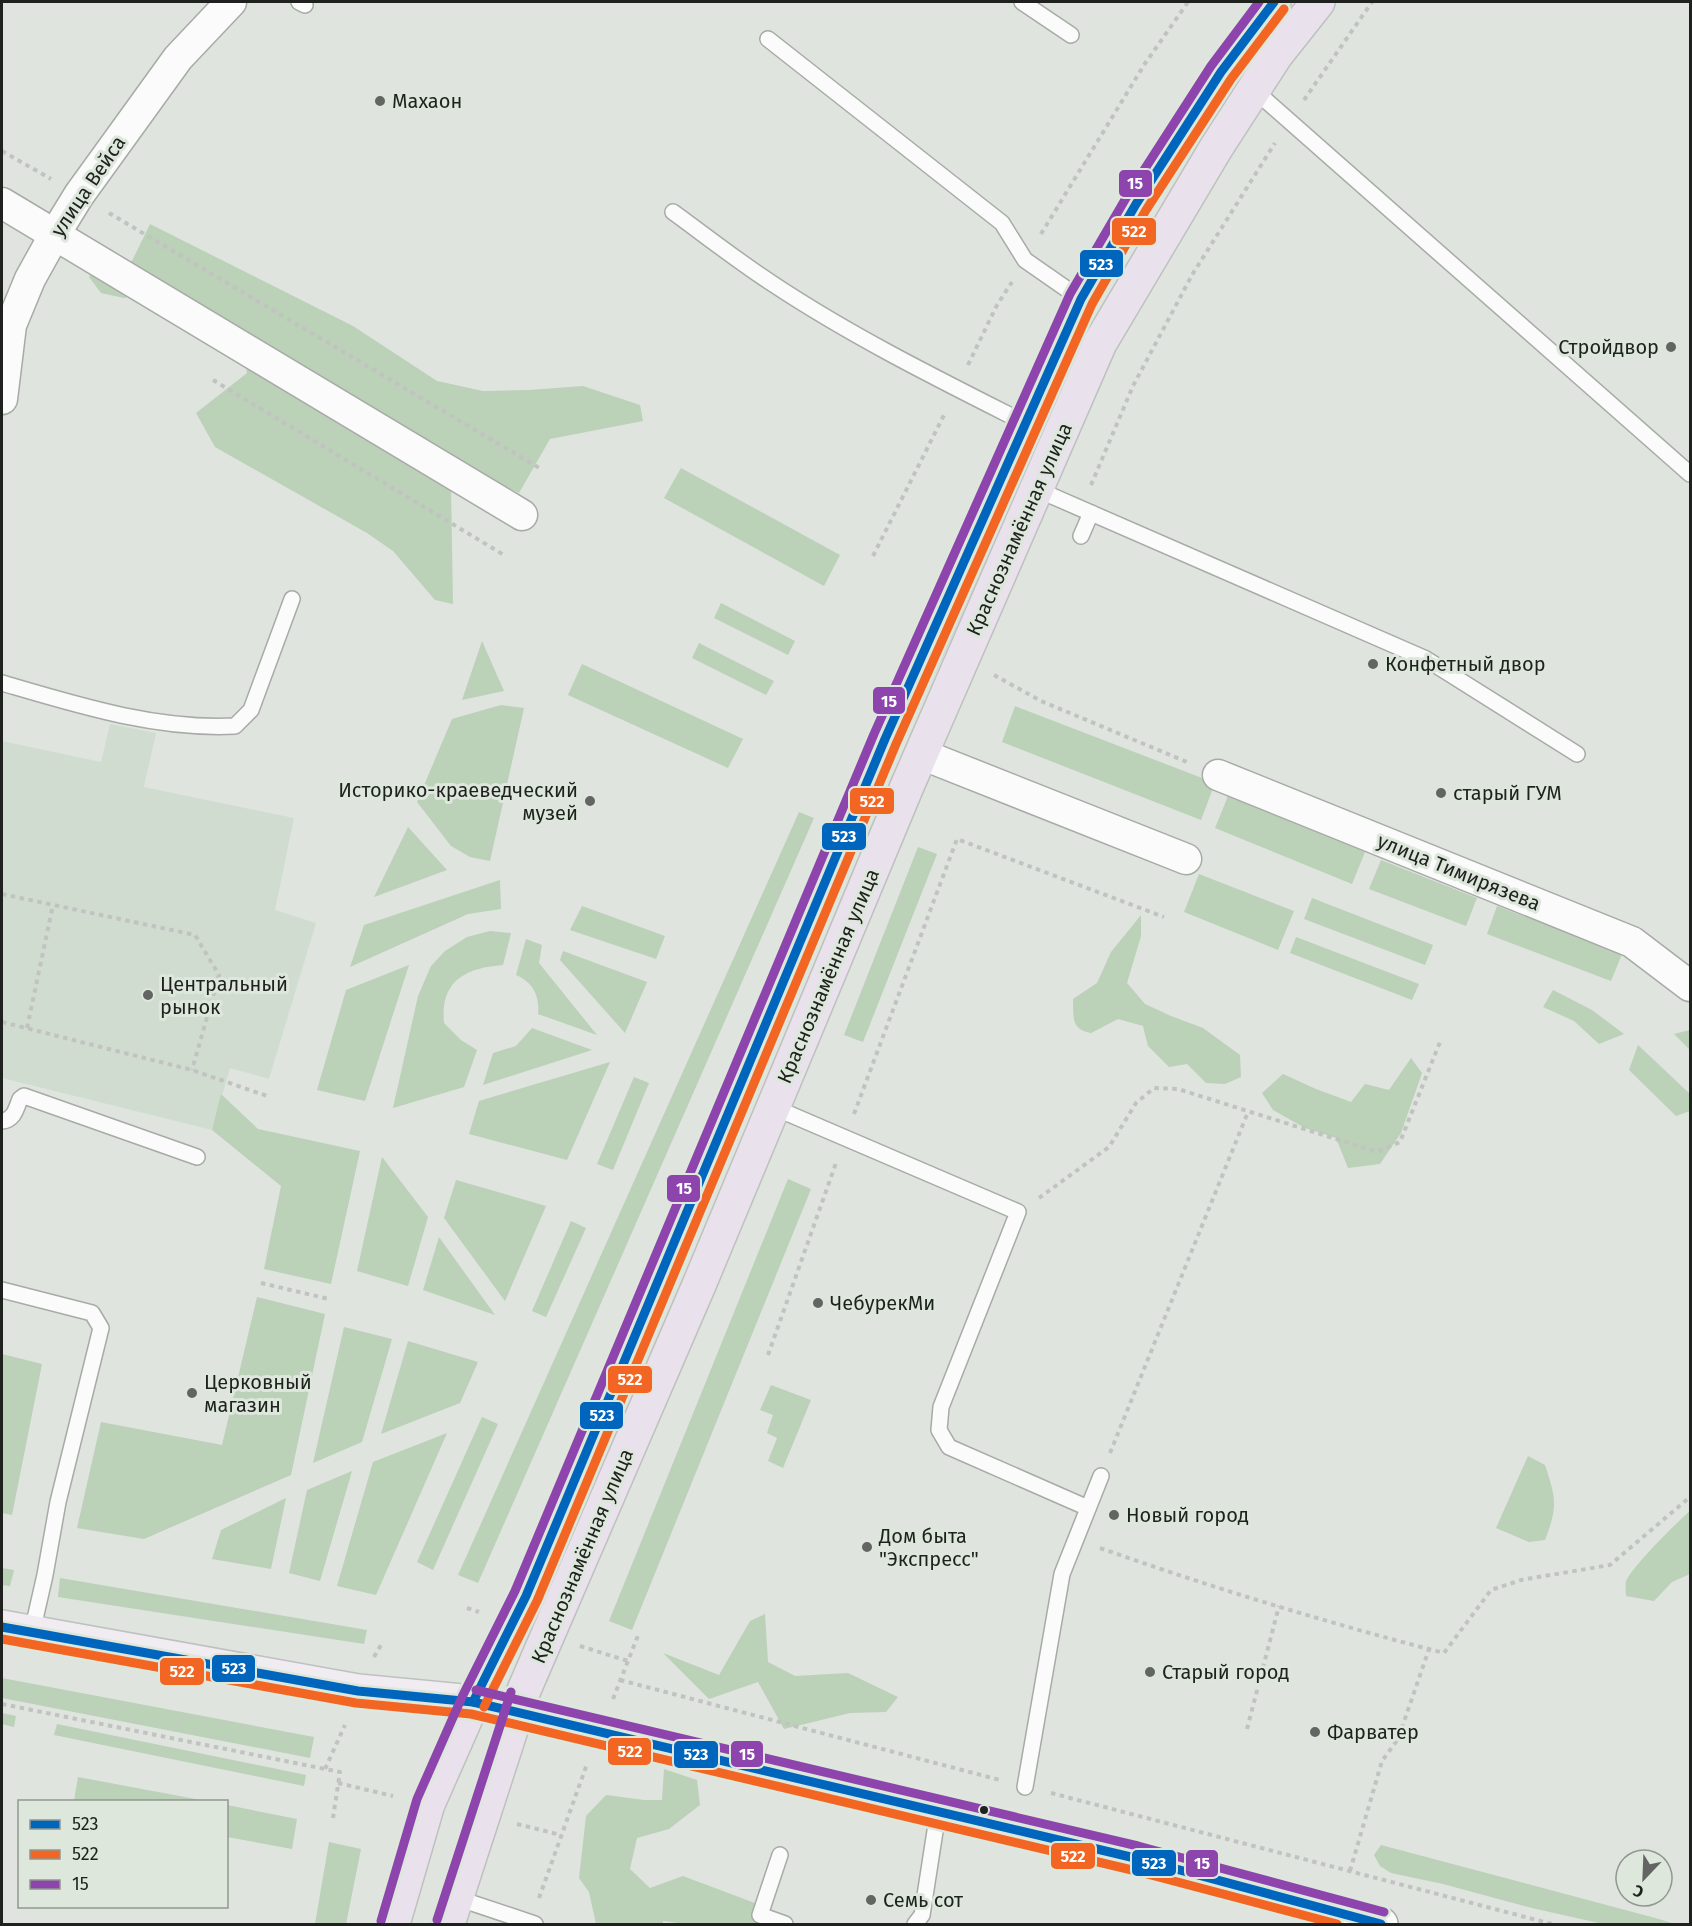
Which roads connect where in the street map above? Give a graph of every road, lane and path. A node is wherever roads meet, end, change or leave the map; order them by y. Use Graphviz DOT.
graph roads {
  1 [pos="231,2"];
  2 [pos="1022,2"];
  3 [pos="1274,2"];
  4 [pos="1318,2"];
  5 [pos="1372,2"];
  6 [pos="1071,35"];
  7 [pos="768,39"];
  8 [pos="1225,67"];
  9 [pos="1254,90"];
  10 [pos="1289,122"];
  11 [pos="2,152"];
  12 [pos="78,195"];
  13 [pos="2,203"];
  14 [pos="673,212"];
  15 [pos="55,234"];
  16 [pos="1081,299"];
  17 [pos="213,380"];
  18 [pos="2,399"];
  19 [pos="1025,423"];
  20 [pos="541,469"];
  21 [pos="1690,474"];
  22 [pos="1036,489"];
  23 [pos="1086,511"];
  24 [pos="522,515"];
  25 [pos="1081,536"];
  26 [pos="504,555"];
  27 [pos="292,599"];
  28 [pos="962,660"];
  29 [pos="2,683"];
  30 [pos="921,754"];
  31 [pos="1577,754"];
  32 [pos="1218,775"];
  33 [pos="1186,859"];
  34 [pos="2,894"];
  35 [pos="53,904"];
  36 [pos="1164,917"];
  37 [pos="1690,986"];
  38 [pos="2,1022"];
  39 [pos="27,1028"];
  40 [pos="1440,1042"];
  41 [pos="192,1070"];
  42 [pos="270,1097"];
  43 [pos="773,1107"];
  44 [pos="1248,1112"];
  45 [pos="2,1121"];
  46 [pos="845,1138"];
  47 [pos="197,1156"];
  48 [pos="1018,1212"];
  49 [pos="261,1283"];
  50 [pos="2,1290"];
  51 [pos="328,1299"];
  52 [pos="768,1355"];
  53 [pos="1101,1476"];
  54 [pos="1690,1497"];
  55 [pos="1088,1508"];
  56 [pos="1076,1540"];
  57 [pos="1279,1606"];
  58 [pos="17,1630"];
  59 [pos="639,1633"];
  60 [pos="1429,1649"];
  61 [pos="472,1702"];
  62 [pos="2,1704"];
  63 [pos="516,1712"];
  64 [pos="1247,1729"];
  65 [pos="588,1760"];
  66 [pos="1025,1787"];
  67 [pos="938,1812"];
  68 [pos="333,1818"];
  69 [pos="780,1855"];
  70 [pos="1350,1871"];
  71 [pos="453,1911"];
  72 [pos="393,1924"];
  73 [pos="532,1924"];
  74 [pos="785,1924"];
  75 [pos="915,1924"];
  76 [pos="1381,1924"];
  77 [pos="1552,1924"];
  1 -- 12 [label="street, улица Вейса"];
  2 -- 6 [label="lane"];
  3 -- 8 [label="highway, Краснознамённая улица"];
  4 -- 9 [label="highway, Краснознамённая улица"];
  5 -- 10 [label="path"];
  7 -- 16 [label="lane"];
  8 -- 9 [label="highway"];
  8 -- 16 [label="highway, Краснознамённая улица"];
  9 -- 10 [label="lane"];
  9 -- 22 [label="highway, Краснознамённая улица"];
  10 -- 21 [label="lane"];
  10 -- 23 [label="path"];
  11 -- 12 [label="path"];
  12 -- 15 [label="street, улица Вейса"];
  12 -- 20 [label="path"];
  13 -- 15 [label="street"];
  14 -- 19 [label="lane"];
  15 -- 18 [label="street, улица Вейса"];
  15 -- 24 [label="street"];
  16 -- 19 [label="highway, Краснознамённая улица"];
  17 -- 26 [label="path"];
  19 -- 61 [label="highway, Краснознамённая улица"];
  22 -- 23 [label="lane"];
  22 -- 28 [label="highway, Краснознамённая улица"];
  23 -- 25 [label="lane"];
  23 -- 31 [label="lane"];
  27 -- 29 [label="lane"];
  28 -- 30 [label="highway, Краснознамённая улица"];
  28 -- 32 [label="path"];
  30 -- 33 [label="street"];
  30 -- 43 [label="highway, Краснознамённая улица"];
  32 -- 37 [label="street, улица Тимирязева"];
  34 -- 35 [label="path"];
  35 -- 39 [label="path"];
  35 -- 41 [label="path"];
  36 -- 46 [label="path"];
  38 -- 39 [label="path"];
  39 -- 41 [label="path"];
  40 -- 44 [label="path"];
  41 -- 42 [label="path"];
  43 -- 46 [label="lane"];
  43 -- 63 [label="highway, Краснознамённая улица"];
  44 -- 48 [label="path"];
  44 -- 53 [label="path"];
  45 -- 47 [label="lane"];
  46 -- 48 [label="lane"];
  46 -- 52 [label="path"];
  48 -- 55 [label="lane"];
  49 -- 51 [label="path"];
  50 -- 58 [label="lane"];
  53 -- 55 [label="lane"];
  54 -- 60 [label="path"];
  55 -- 56 [label="lane"];
  56 -- 57 [label="path"];
  56 -- 66 [label="lane"];
  57 -- 60 [label="path"];
  57 -- 64 [label="path"];
  58 -- 61 [label="main road"];
  59 -- 66 [label="path"];
  60 -- 70 [label="path"];
  61 -- 63 [label="main road"];
  61 -- 72 [label="highway, Краснознамённая улица"];
  62 -- 68 [label="path"];
  63 -- 67 [label="main road"];
  63 -- 71 [label="highway, Краснознамённая улица"];
  65 -- 73 [label="path"];
  66 -- 70 [label="path"];
  67 -- 75 [label="lane"];
  67 -- 76 [label="main road"];
  69 -- 74 [label="lane"];
  70 -- 77 [label="path"];
  71 -- 73 [label="lane"];
}
